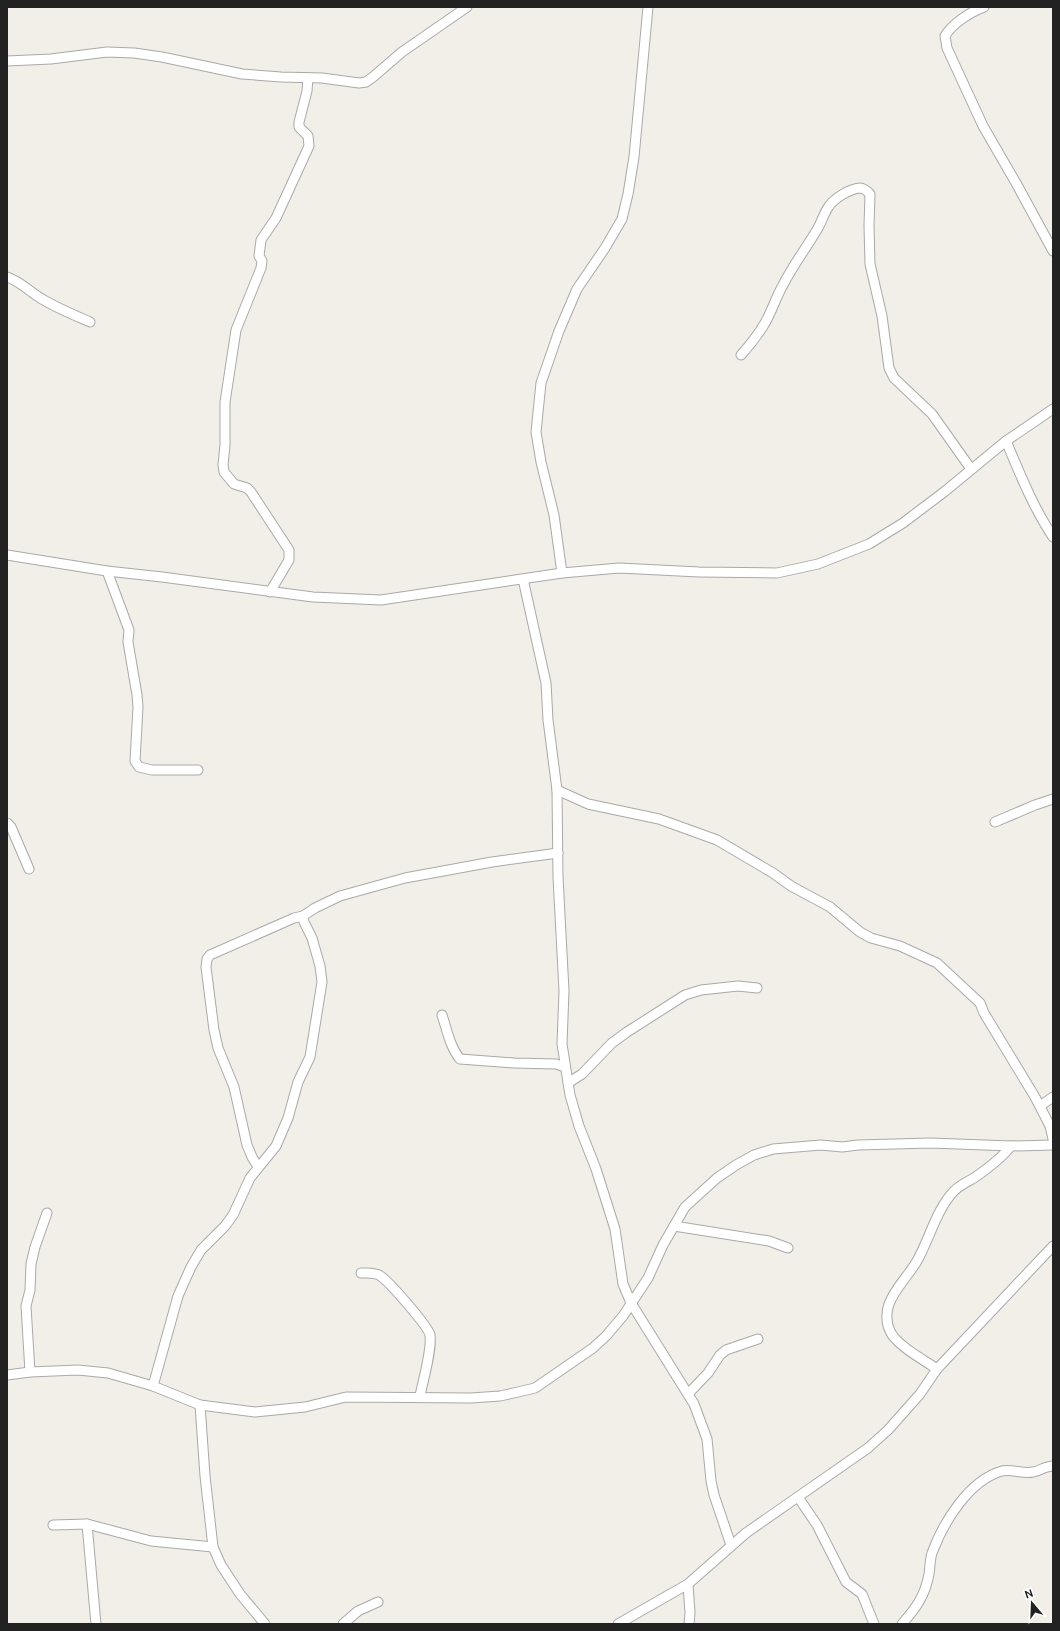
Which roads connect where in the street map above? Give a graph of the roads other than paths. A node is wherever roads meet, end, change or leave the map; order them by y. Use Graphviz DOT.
graph roads {
  1 [pos="467,7"];
  2 [pos="648,7"];
  3 [pos="984,7"];
  4 [pos="7,61"];
  5 [pos="308,78"];
  6 [pos="1053,251"];
  7 [pos="7,277"];
  8 [pos="90,322"];
  9 [pos="741,355"];
  10 [pos="1053,409"];
  11 [pos="1006,441"];
  12 [pos="971,469"];
  13 [pos="1053,537"];
  14 [pos="7,555"];
  15 [pos="107,571"];
  16 [pos="562,573"];
  17 [pos="523,579"];
  18 [pos="270,592"];
  19 [pos="198,770"];
  20 [pos="556,790"];
  21 [pos="1053,799"];
  22 [pos="995,822"];
  23 [pos="7,823"];
  24 [pos="558,853"];
  25 [pos="29,869"];
  26 [pos="303,916"];
  27 [pos="758,988"];
  28 [pos="442,1015"];
  29 [pos="565,1067"];
  30 [pos="568,1083"];
  31 [pos="1053,1097"];
  32 [pos="1040,1106"];
  33 [pos="1053,1139"];
  34 [pos="1053,1145"];
  35 [pos="1011,1146"];
  36 [pos="258,1167"];
  37 [pos="47,1213"];
  38 [pos="674,1226"];
  39 [pos="1053,1246"];
  40 [pos="788,1248"];
  41 [pos="361,1272"];
  42 [pos="631,1303"];
  43 [pos="758,1339"];
  44 [pos="937,1369"];
  45 [pos="30,1372"];
  46 [pos="7,1375"];
  47 [pos="153,1386"];
  48 [pos="688,1394"];
  49 [pos="420,1396"];
  50 [pos="200,1405"];
  51 [pos="1053,1466"];
  52 [pos="798,1497"];
  53 [pos="87,1524"];
  54 [pos="53,1525"];
  55 [pos="731,1545"];
  56 [pos="213,1547"];
  57 [pos="688,1584"];
  58 [pos="378,1602"];
  59 [pos="96,1624"];
  60 [pos="265,1624"];
  61 [pos="343,1624"];
  62 [pos="618,1624"];
  63 [pos="689,1624"];
  64 [pos="874,1624"];
  65 [pos="902,1624"];
  1 -- 5 [label="street"];
  2 -- 16 [label="street"];
  3 -- 6 [label="street"];
  4 -- 5 [label="street"];
  5 -- 18 [label="street"];
  7 -- 8 [label="street"];
  9 -- 12 [label="street"];
  10 -- 11 [label="street"];
  11 -- 12 [label="street"];
  11 -- 13 [label="street"];
  12 -- 16 [label="street"];
  14 -- 15 [label="street"];
  15 -- 18 [label="street"];
  15 -- 19 [label="street"];
  16 -- 17 [label="street"];
  17 -- 18 [label="street"];
  17 -- 20 [label="street"];
  20 -- 24 [label="street"];
  20 -- 32 [label="street"];
  21 -- 22 [label="street"];
  23 -- 25 [label="street"];
  24 -- 26 [label="street"];
  24 -- 29 [label="street"];
  26 -- 36 [label="street"];
  26 -- 36 [label="street"];
  27 -- 30 [label="street"];
  28 -- 29 [label="street"];
  29 -- 30 [label="street"];
  30 -- 42 [label="street"];
  31 -- 32 [label="street"];
  32 -- 33 [label="street"];
  34 -- 35 [label="street"];
  35 -- 38 [label="street"];
  35 -- 44 [label="street"];
  36 -- 47 [label="street"];
  37 -- 45 [label="street"];
  38 -- 40 [label="street"];
  38 -- 42 [label="street"];
  39 -- 44 [label="street"];
  41 -- 49 [label="street"];
  42 -- 48 [label="street"];
  42 -- 49 [label="street"];
  43 -- 48 [label="street"];
  44 -- 52 [label="street"];
  45 -- 46 [label="street"];
  45 -- 47 [label="street"];
  47 -- 50 [label="street"];
  48 -- 55 [label="street"];
  49 -- 50 [label="street"];
  50 -- 56 [label="street"];
  51 -- 65 [label="street"];
  52 -- 55 [label="street"];
  52 -- 64 [label="street"];
  53 -- 54 [label="street"];
  53 -- 56 [label="street"];
  53 -- 59 [label="street"];
  55 -- 57 [label="street"];
  56 -- 60 [label="street"];
  57 -- 62 [label="street"];
  57 -- 63 [label="street"];
  58 -- 61 [label="street"];
}
